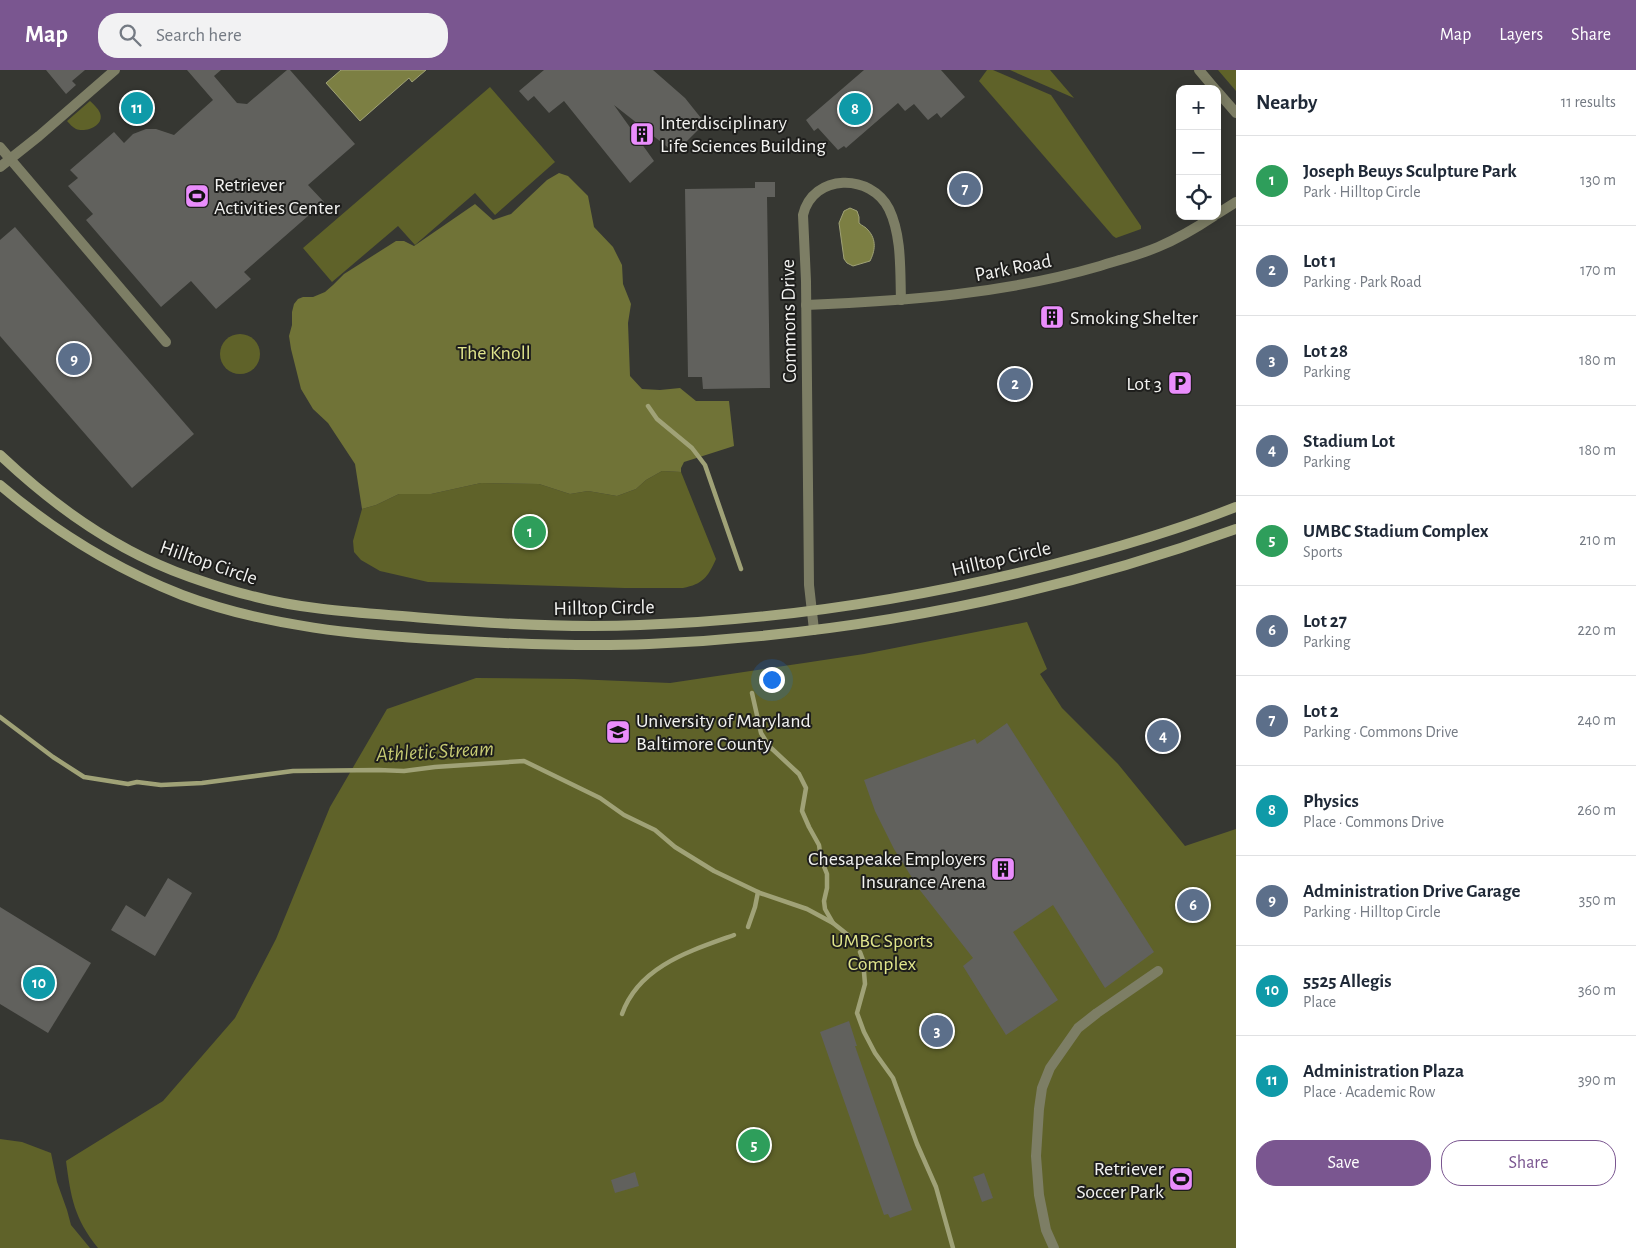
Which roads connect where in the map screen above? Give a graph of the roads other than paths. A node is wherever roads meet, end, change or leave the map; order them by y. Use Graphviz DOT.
graph roads {
  1 [pos="116,70"];
  2 [pos="1199,70"];
  3 [pos="1212,85"];
  4 [pos="1221,96"];
  5 [pos="1236,113"];
  6 [pos="0,147"];
  7 [pos="10,159"];
  8 [pos="0,167"];
  9 [pos="1236,202"];
  10 [pos="1221,212"];
  11 [pos="1209,220"];
  12 [pos="901,300"];
  13 [pos="806,305"];
  14 [pos="166,342"];
  15 [pos="0,455"];
  16 [pos="0,485"];
  17 [pos="1236,507"];
  18 [pos="1236,528"];
  19 [pos="812,611"];
  20 [pos="814,630"];
  21 [pos="1158,970"];
  22 [pos="1054,1248"];
  1 -- 7 [label="street"];
  2 -- 3 [label="street"];
  4 -- 5 [label="street"];
  6 -- 7 [label="street"];
  7 -- 8 [label="street"];
  7 -- 14 [label="street"];
  9 -- 10 [label="street, Park Road"];
  11 -- 12 [label="street, Park Road"];
  12 -- 13 [label="street, Park Road"];
  12 -- 13 [label="street, Commons Drive"];
  13 -- 19 [label="street, Commons Drive"];
  15 -- 19 [label="street, Hilltop Circle"];
  16 -- 20 [label="street, Hilltop Circle"];
  17 -- 19 [label="street, Hilltop Circle"];
  18 -- 20 [label="street, Hilltop Circle"];
  19 -- 20 [label="street, Commons Drive"];
  21 -- 22 [label="street"];
}
